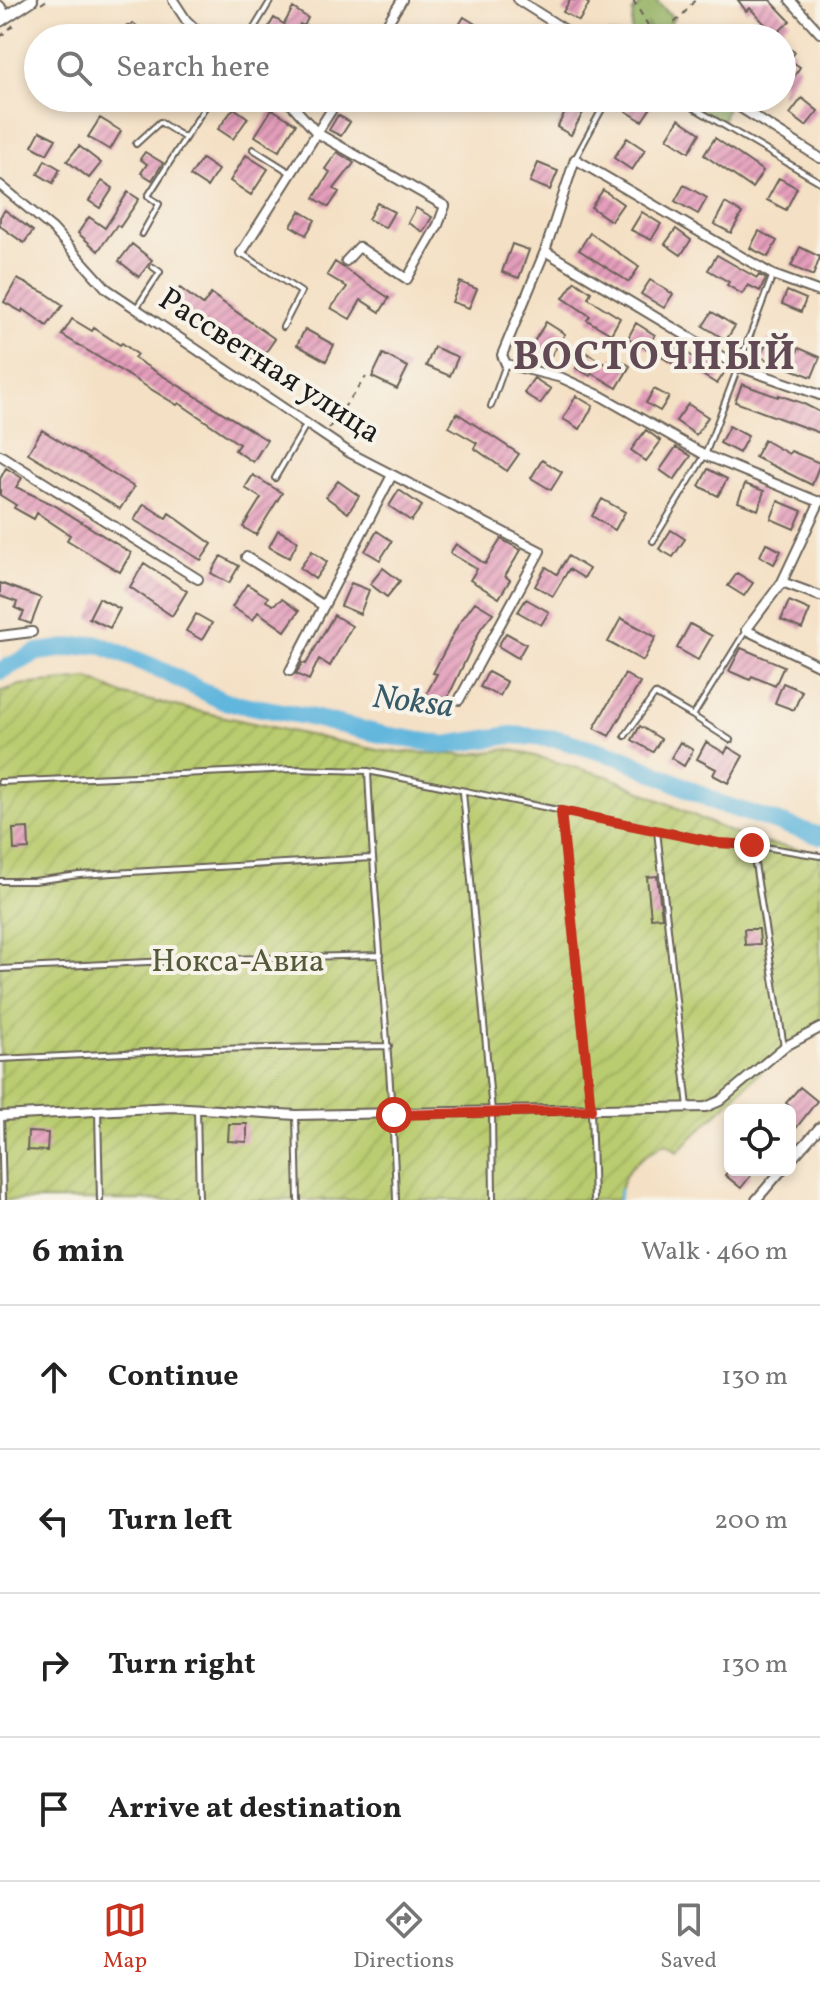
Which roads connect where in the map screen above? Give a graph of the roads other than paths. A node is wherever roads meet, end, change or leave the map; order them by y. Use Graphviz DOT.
graph roads {
  1 [pos="32,0"];
  2 [pos="173,0"];
  3 [pos="271,0"];
  4 [pos="402,0"];
  5 [pos="518,0"];
  6 [pos="790,0"];
  7 [pos="0,6"];
  8 [pos="3,19"];
  9 [pos="190,24"];
  10 [pos="256,24"];
  11 [pos="387,24"];
  12 [pos="556,24"];
  13 [pos="820,33"];
  14 [pos="202,112"];
  15 [pos="298,112"];
  16 [pos="330,112"];
  17 [pos="600,112"];
  18 [pos="701,112"];
  19 [pos="747,112"];
  20 [pos="317,133"];
  21 [pos="185,138"];
  22 [pos="136,144"];
  23 [pos="253,149"];
  24 [pos="820,158"];
  25 [pos="575,159"];
  26 [pos="292,173"];
  27 [pos="820,182"];
  28 [pos="0,185"];
  29 [pos="142,234"];
  30 [pos="545,251"];
  31 [pos="241,253"];
  32 [pos="346,261"];
  33 [pos="153,267"];
  34 [pos="773,275"];
  35 [pos="820,292"];
  36 [pos="136,308"];
  37 [pos="283,327"];
  38 [pos="506,364"];
  39 [pos="737,366"];
  40 [pos="820,395"];
  41 [pos="491,406"];
  42 [pos="307,424"];
  43 [pos="0,455"];
  44 [pos="705,455"];
  45 [pos="392,475"];
  46 [pos="275,478"];
  47 [pos="820,502"];
  48 [pos="653,541"];
  49 [pos="246,557"];
  50 [pos="198,579"];
  51 [pos="782,582"];
  52 [pos="820,596"];
  53 [pos="324,606"];
  54 [pos="746,630"];
  55 [pos="32,632"];
  56 [pos="0,636"];
  57 [pos="820,666"];
  58 [pos="290,671"];
  59 [pos="459,700"];
  60 [pos="693,716"];
  61 [pos="625,736"];
  62 [pos="730,740"];
  63 [pos="368,771"];
  64 [pos="0,782"];
  65 [pos="463,792"];
  66 [pos="561,811"];
  67 [pos="657,831"];
  68 [pos="752,845"];
  69 [pos="820,856"];
  70 [pos="372,858"];
  71 [pos="0,881"];
  72 [pos="382,955"];
  73 [pos="0,969"];
  74 [pos="820,1028"];
  75 [pos="389,1046"];
  76 [pos="784,1047"];
  77 [pos="0,1059"];
  78 [pos="688,1107"];
  79 [pos="197,1109"];
  80 [pos="591,1110"];
  81 [pos="98,1111"];
  82 [pos="492,1112"];
  83 [pos="296,1115"];
  84 [pos="394,1115"];
  85 [pos="1,1116"];
  86 [pos="820,1127"];
  87 [pos="796,1154"];
  88 [pos="777,1176"];
  89 [pos="3,1200"];
  90 [pos="100,1200"];
  91 [pos="199,1200"];
  92 [pos="298,1200"];
  93 [pos="396,1200"];
  94 [pos="493,1200"];
  95 [pos="594,1200"];
  96 [pos="756,1200"];
  1 -- 8 [label="street"];
  2 -- 9 [label="street"];
  3 -- 10 [label="lane"];
  4 -- 11 [label="street"];
  5 -- 12 [label="street"];
  6 -- 13 [label="street"];
  7 -- 8 [label="street"];
  14 -- 21 [label="lane"];
  15 -- 20 [label="street"];
  16 -- 20 [label="street"];
  17 -- 25 [label="lane"];
  18 -- 27 [label="lane"];
  19 -- 24 [label="street"];
  20 -- 26 [label="street"];
  20 -- 32 [label="street"];
  21 -- 22 [label="lane"];
  21 -- 29 [label="lane"];
  23 -- 26 [label="lane"];
  25 -- 30 [label="street"];
  25 -- 34 [label="street"];
  26 -- 31 [label="street"];
  28 -- 36 [label="street, Рассветная улица"];
  30 -- 38 [label="street"];
  30 -- 39 [label="street"];
  31 -- 37 [label="lane"];
  33 -- 36 [label="lane"];
  34 -- 35 [label="street"];
  34 -- 39 [label="lane"];
  36 -- 42 [label="street, Рассветная улица"];
  38 -- 41 [label="lane"];
  38 -- 44 [label="street"];
  39 -- 40 [label="street"];
  39 -- 44 [label="lane"];
  42 -- 45 [label="street, Рассветная улица"];
  42 -- 46 [label="lane"];
  43 -- 50 [label="street"];
  44 -- 47 [label="street"];
  44 -- 48 [label="lane"];
  45 -- 53 [label="street"];
  45 -- 59 [label="street, Рассветная улица"];
  47 -- 51 [label="street"];
  49 -- 53 [label="street"];
  51 -- 52 [label="street"];
  51 -- 54 [label="street"];
  53 -- 58 [label="street"];
  54 -- 57 [label="street"];
  54 -- 60 [label="lane"];
  55 -- 56 [label="street"];
  60 -- 61 [label="lane"];
  60 -- 62 [label="lane"];
  63 -- 64 [label="lane"];
  63 -- 65 [label="lane"];
  63 -- 70 [label="lane"];
  65 -- 66 [label="lane"];
  65 -- 82 [label="lane"];
  66 -- 67 [label="lane"];
  66 -- 80 [label="lane"];
  67 -- 68 [label="lane"];
  67 -- 78 [label="lane"];
  68 -- 69 [label="lane"];
  68 -- 76 [label="lane"];
  70 -- 71 [label="lane"];
  70 -- 72 [label="lane"];
  72 -- 73 [label="lane"];
  72 -- 75 [label="lane"];
  74 -- 76 [label="street"];
  75 -- 77 [label="lane"];
  75 -- 84 [label="lane"];
  76 -- 78 [label="street"];
  78 -- 80 [label="street"];
  79 -- 81 [label="street"];
  79 -- 83 [label="street"];
  79 -- 91 [label="lane"];
  80 -- 82 [label="street"];
  80 -- 95 [label="lane"];
  81 -- 85 [label="street"];
  81 -- 90 [label="lane"];
  82 -- 84 [label="street"];
  82 -- 94 [label="lane"];
  83 -- 84 [label="street"];
  83 -- 92 [label="lane"];
  84 -- 93 [label="lane"];
  85 -- 89 [label="lane"];
  86 -- 87 [label="street"];
  88 -- 96 [label="street"];
}
